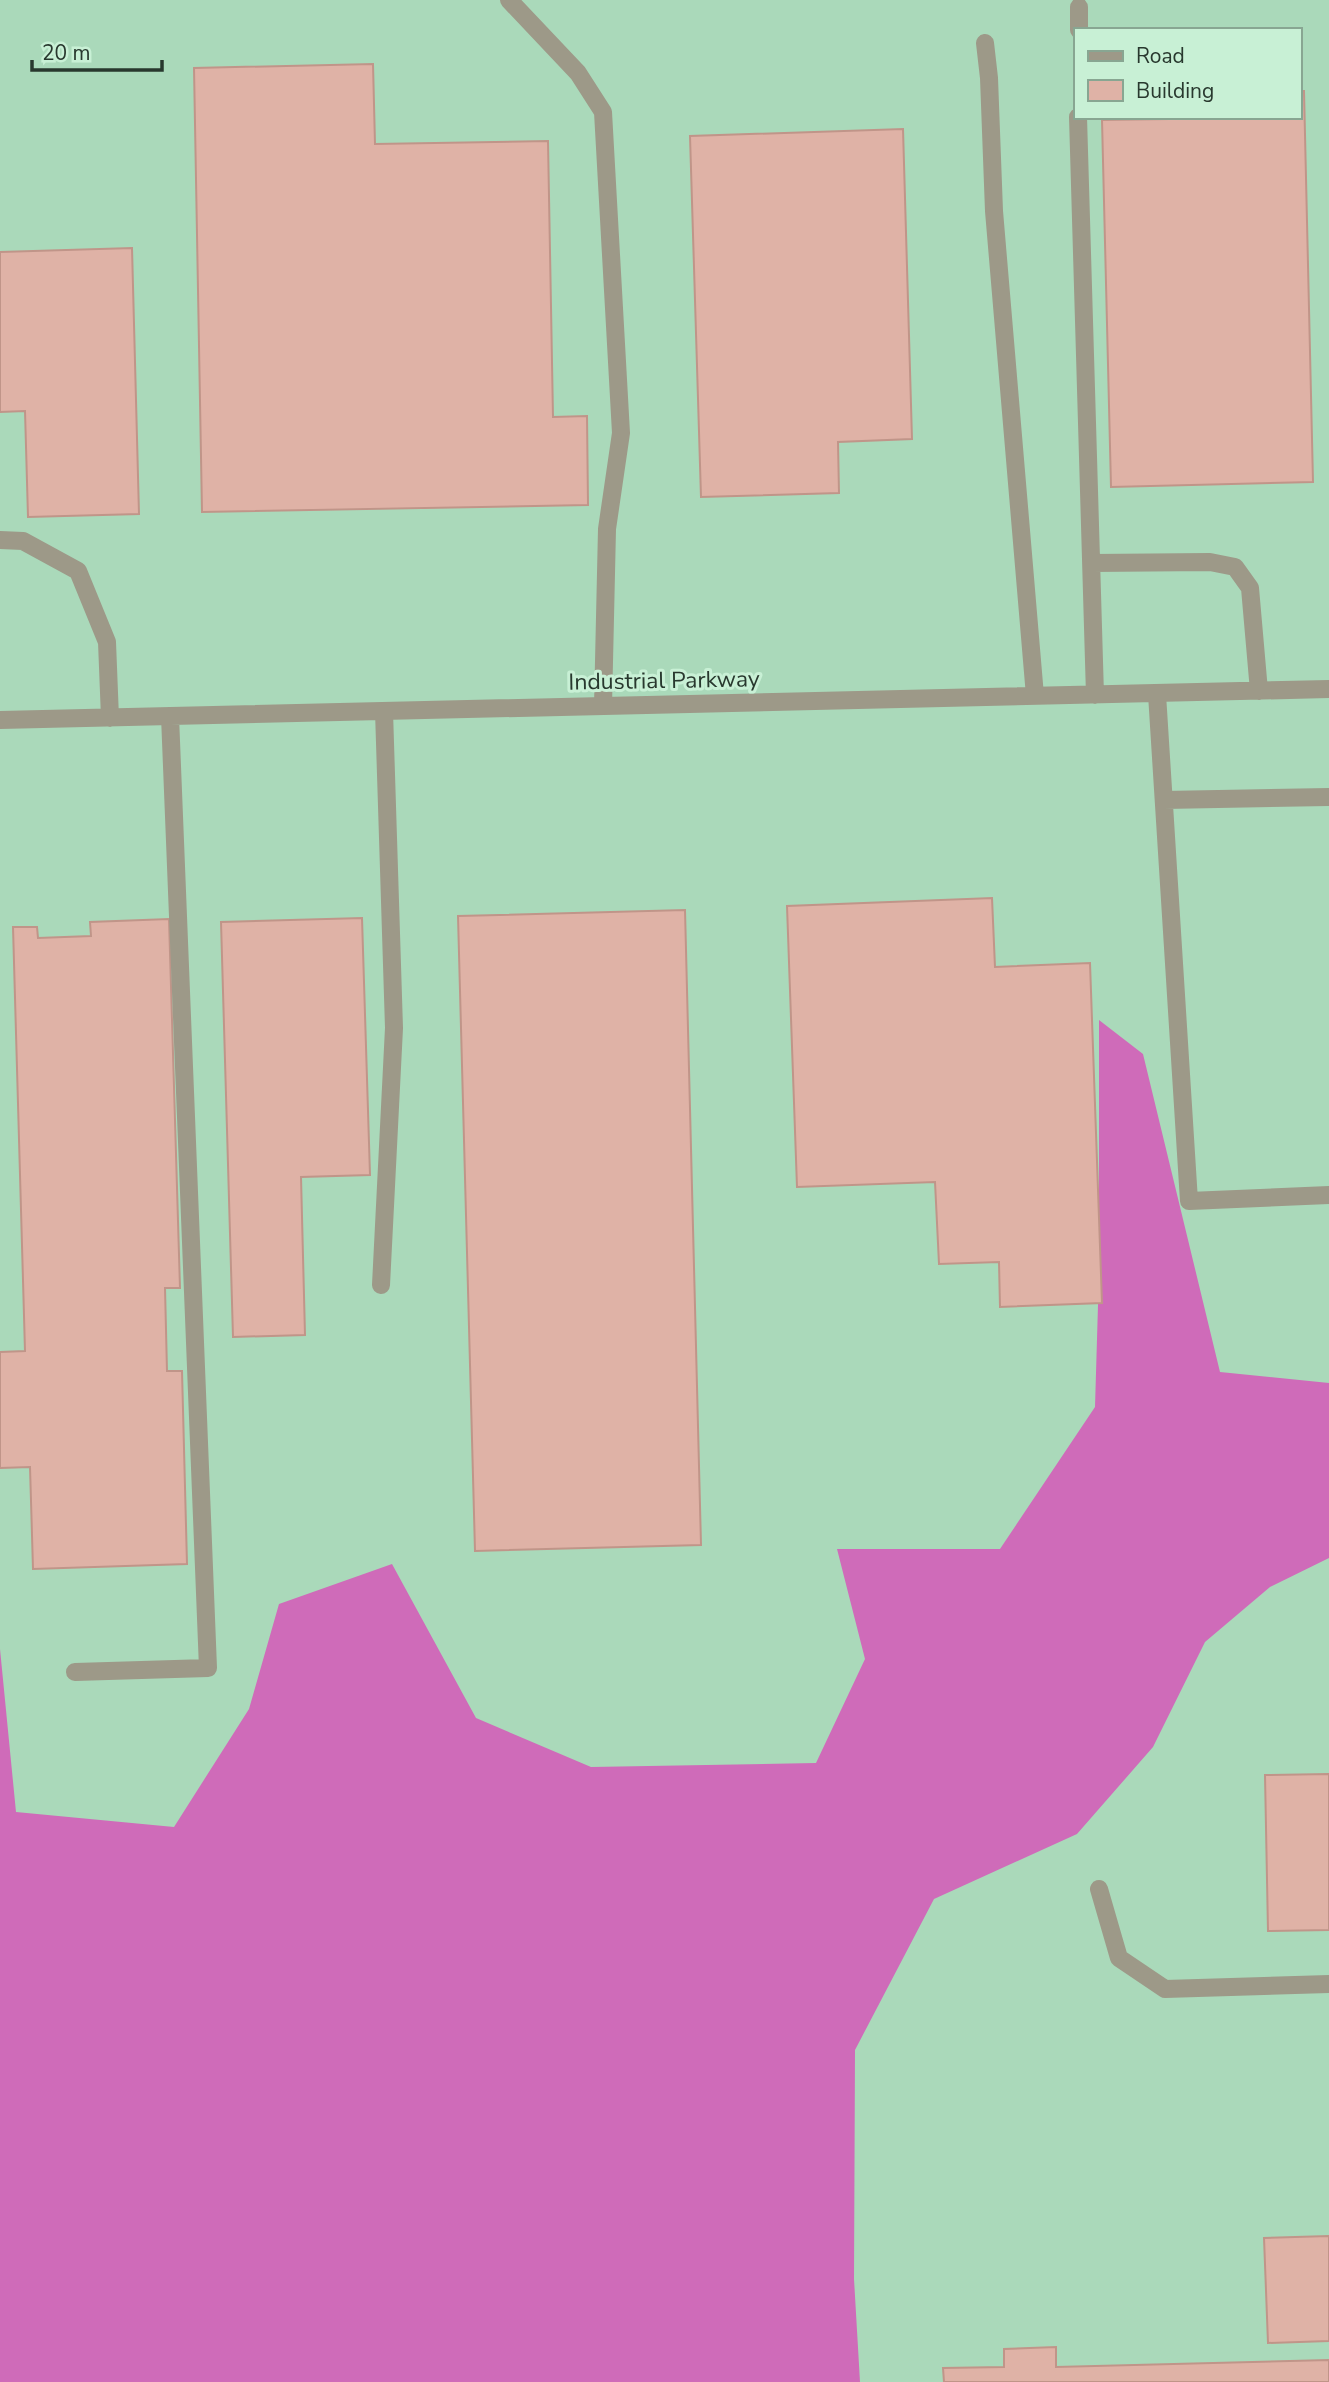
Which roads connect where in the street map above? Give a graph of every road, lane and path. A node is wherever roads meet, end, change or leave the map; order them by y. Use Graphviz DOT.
graph roads {
  1 [pos="509,0"];
  2 [pos="1080,7"];
  3 [pos="1079,28"];
  4 [pos="985,43"];
  5 [pos="1078,119"];
  6 [pos="0,540"];
  7 [pos="1092,563"];
  8 [pos="1329,690"];
  9 [pos="1259,691"];
  10 [pos="1157,694"];
  11 [pos="1096,695"];
  12 [pos="1035,696"];
  13 [pos="603,706"];
  14 [pos="384,711"];
  15 [pos="170,716"];
  16 [pos="110,718"];
  17 [pos="0,720"];
  18 [pos="1329,797"];
  19 [pos="1164,800"];
  20 [pos="1329,1195"];
  21 [pos="382,1285"];
  22 [pos="75,1672"];
  23 [pos="1099,1889"];
  24 [pos="1329,1984"];
  1 -- 13 [label="street"];
  2 -- 3 [label="street"];
  4 -- 12 [label="street"];
  5 -- 7 [label="street"];
  6 -- 16 [label="street"];
  7 -- 9 [label="street"];
  7 -- 11 [label="street"];
  8 -- 9 [label="street, Industrial Parkway"];
  9 -- 10 [label="street, Industrial Parkway"];
  10 -- 11 [label="street, Industrial Parkway"];
  10 -- 19 [label="street"];
  11 -- 12 [label="street, Industrial Parkway"];
  12 -- 13 [label="street, Industrial Parkway"];
  13 -- 14 [label="street, Industrial Parkway"];
  14 -- 15 [label="street, Industrial Parkway"];
  14 -- 21 [label="street"];
  15 -- 16 [label="street, Industrial Parkway"];
  15 -- 22 [label="street"];
  16 -- 17 [label="street, Industrial Parkway"];
  18 -- 19 [label="street"];
  19 -- 20 [label="street"];
  23 -- 24 [label="street"];
}
